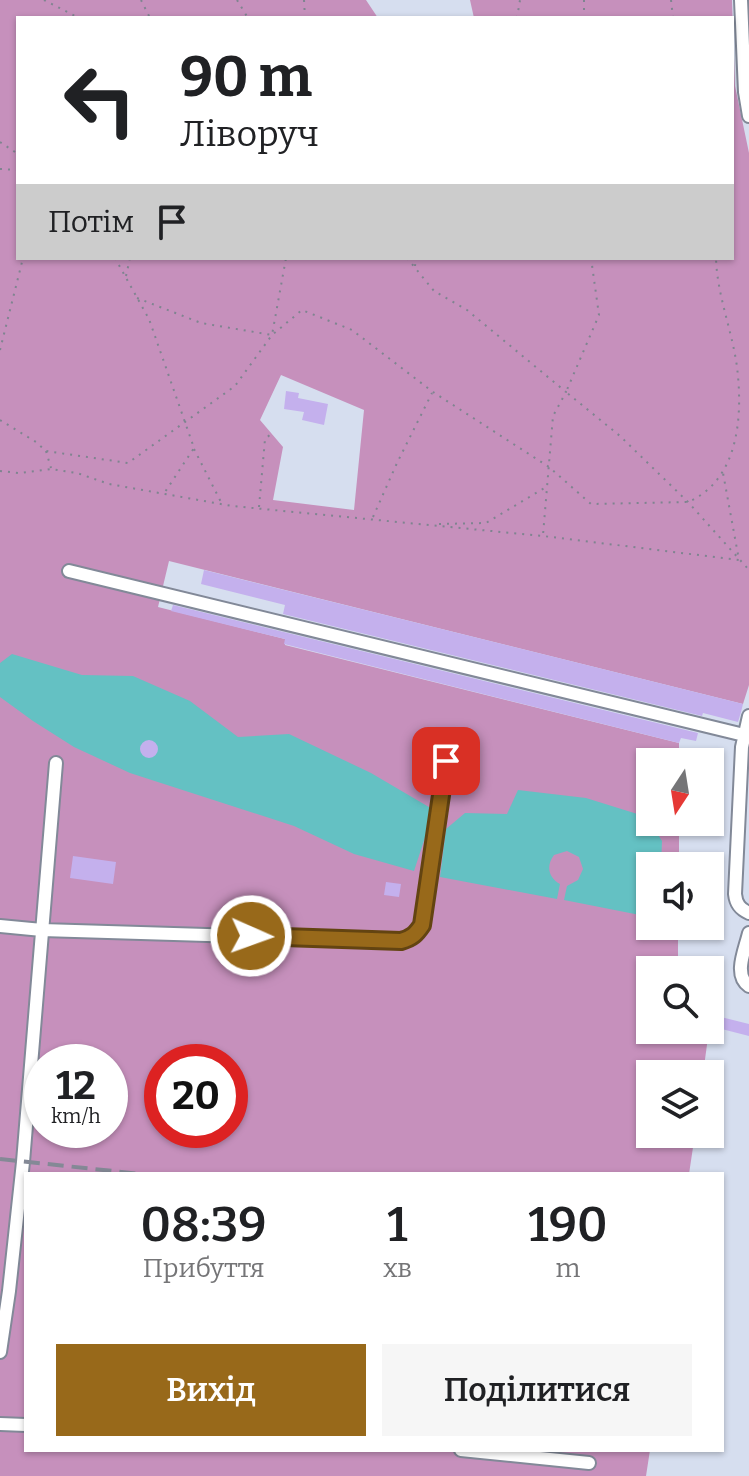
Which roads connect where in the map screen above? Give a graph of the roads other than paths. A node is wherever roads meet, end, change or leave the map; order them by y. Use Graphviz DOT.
graph roads {
  1 [pos="741,0"];
  2 [pos="749,116"];
  3 [pos="69,571"];
  4 [pos="749,716"];
  5 [pos="744,735"];
  6 [pos="446,761"];
  7 [pos="56,763"];
  8 [pos="749,913"];
  9 [pos="0,926"];
  10 [pos="42,930"];
  11 [pos="749,933"];
  12 [pos="749,986"];
  13 [pos="0,1352"];
  14 [pos="0,1424"];
  15 [pos="24,1425"];
  16 [pos="481,1452"];
  17 [pos="589,1463"];
  1 -- 2 [label="street"];
  3 -- 5 [label="street"];
  4 -- 5 [label="street"];
  5 -- 8 [label="street"];
  6 -- 10 [label="street"];
  7 -- 10 [label="street"];
  9 -- 10 [label="street"];
  10 -- 13 [label="street"];
  11 -- 12 [label="street"];
  14 -- 15 [label="street"];
  16 -- 17 [label="street"];
}
